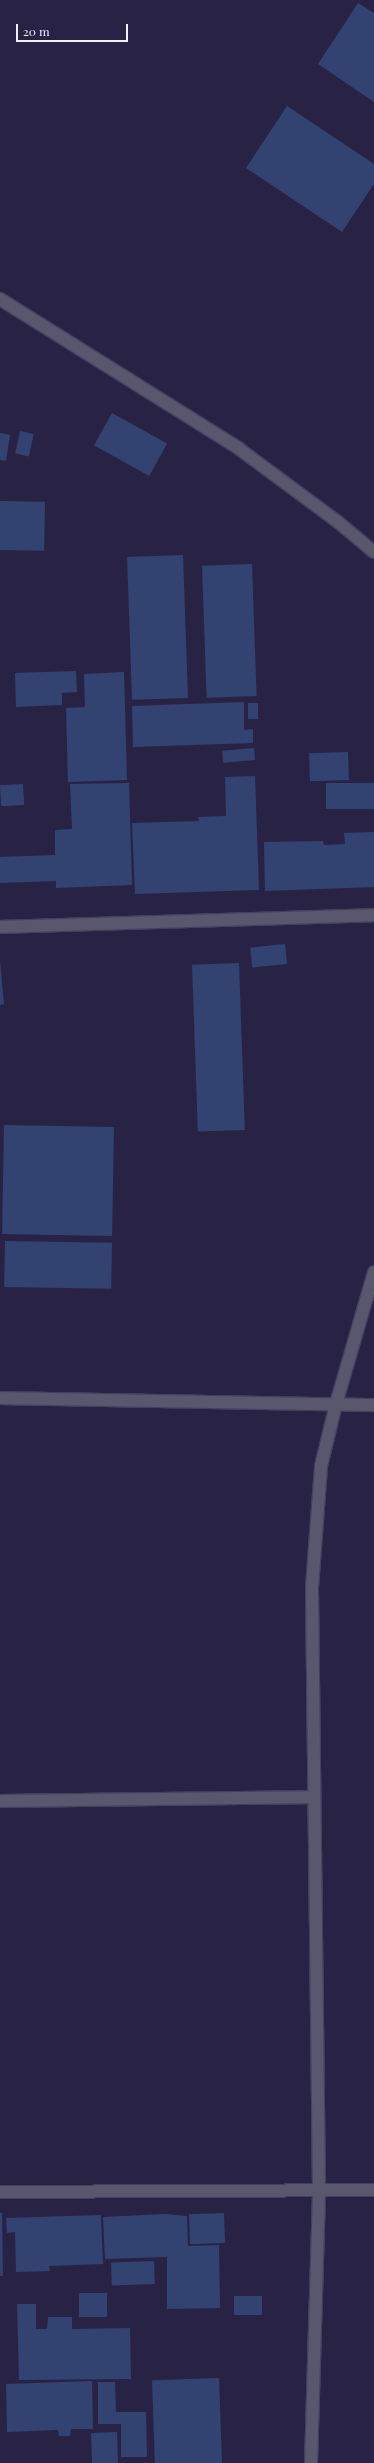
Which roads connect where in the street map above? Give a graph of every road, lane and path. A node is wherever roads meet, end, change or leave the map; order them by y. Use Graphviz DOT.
graph roads {
  1 [pos="0,299"];
  2 [pos="374,552"];
  3 [pos="374,915"];
  4 [pos="0,927"];
  5 [pos="374,1272"];
  6 [pos="0,1398"];
  7 [pos="336,1404"];
  8 [pos="374,1405"];
  9 [pos="314,1797"];
  10 [pos="0,1801"];
  11 [pos="318,2189"];
  12 [pos="374,2190"];
  13 [pos="0,2192"];
  14 [pos="311,2463"];
  1 -- 2 [label="street"];
  3 -- 4 [label="street"];
  5 -- 7 [label="street"];
  6 -- 7 [label="street"];
  7 -- 8 [label="street"];
  7 -- 9 [label="street"];
  9 -- 10 [label="street"];
  9 -- 11 [label="street"];
  11 -- 12 [label="street"];
  11 -- 13 [label="street"];
  11 -- 14 [label="street"];
}
